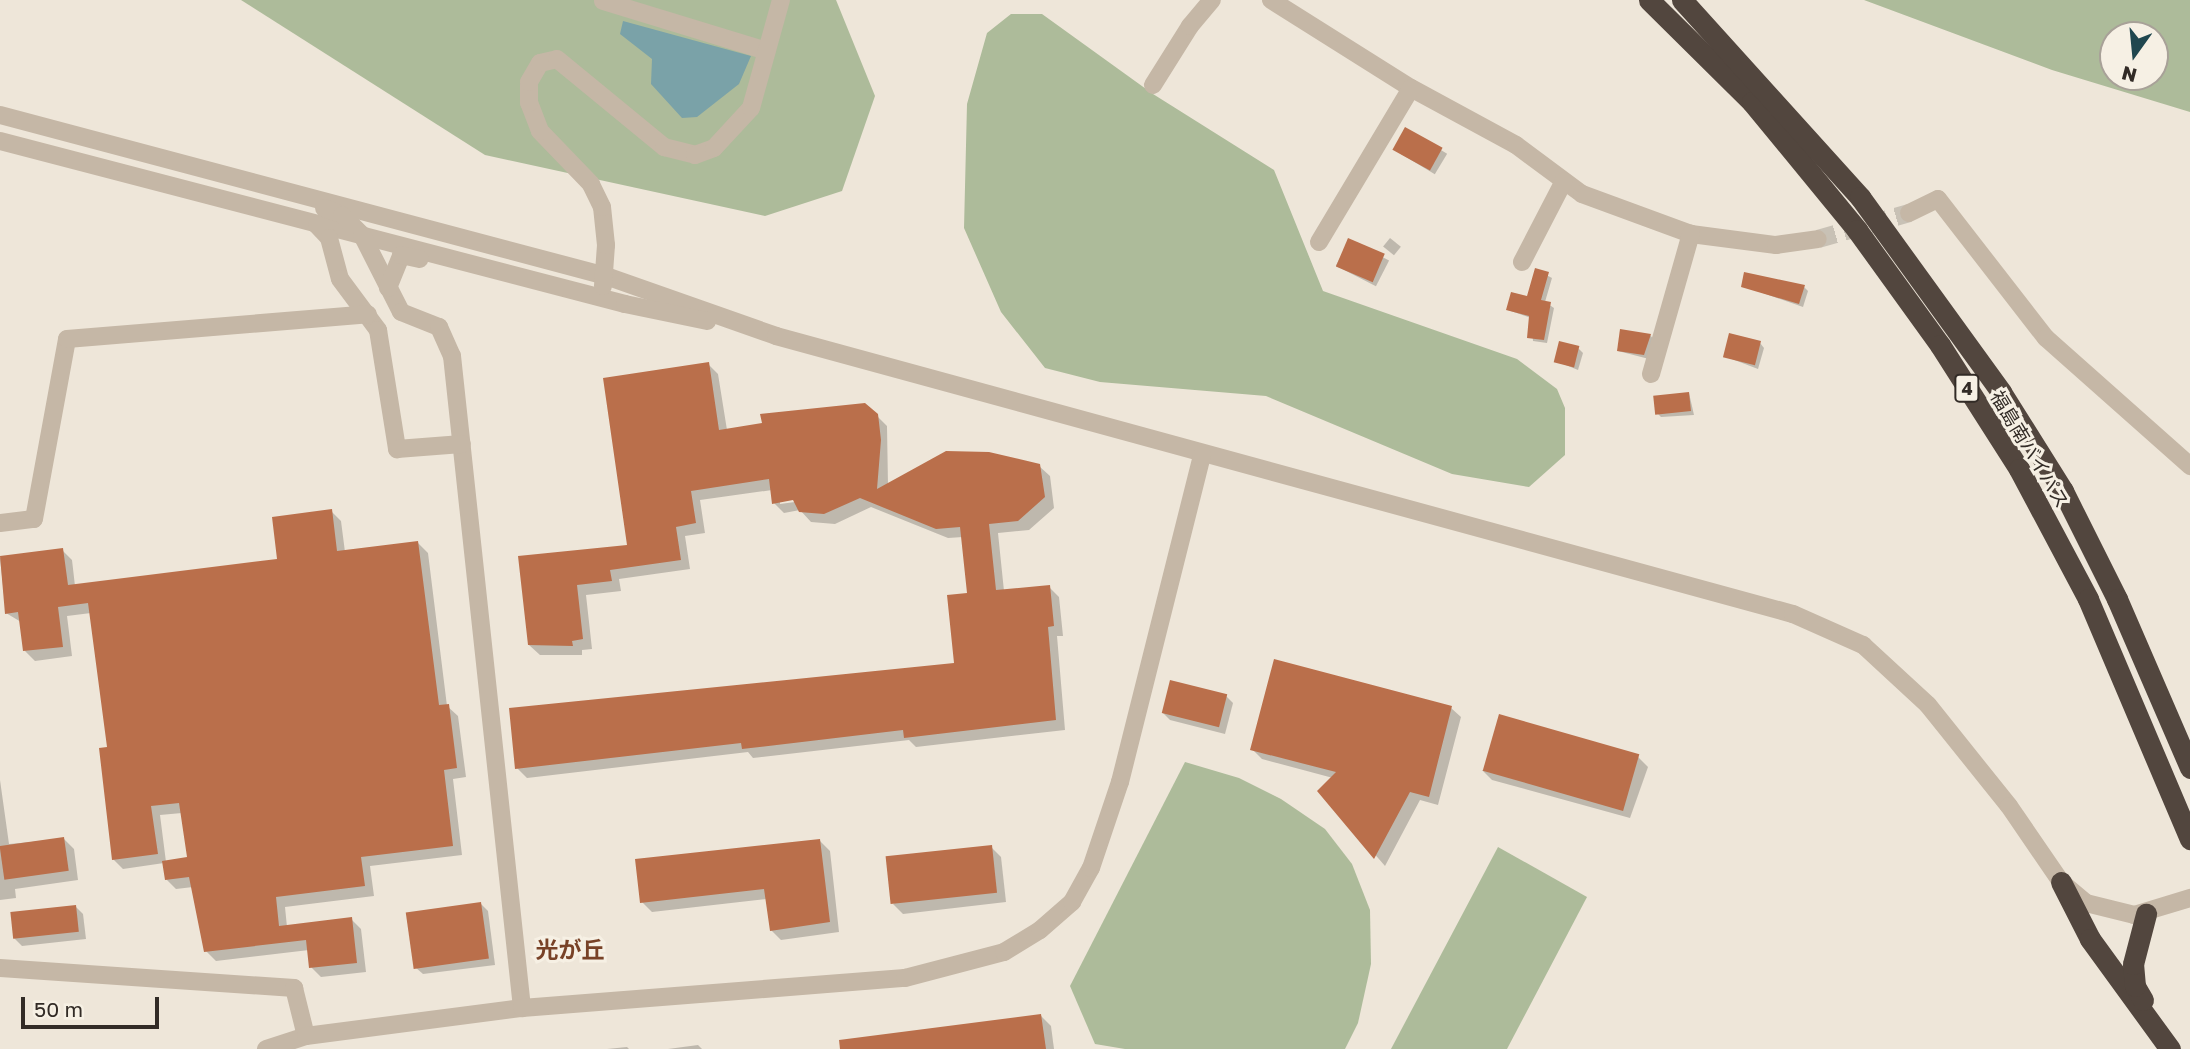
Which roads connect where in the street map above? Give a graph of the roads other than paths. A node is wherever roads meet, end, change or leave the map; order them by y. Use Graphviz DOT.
graph roads {
  1 [pos="781,0"];
  2 [pos="1212,0"];
  3 [pos="1271,0"];
  4 [pos="1649,0"];
  5 [pos="1682,0"];
  6 [pos="603,1"];
  7 [pos="767,51"];
  8 [pos="1153,85"];
  9 [pos="1411,88"];
  10 [pos="0,114"];
  11 [pos="0,141"];
  12 [pos="244,179"];
  13 [pos="1564,181"];
  14 [pos="1909,213"];
  15 [pos="387,216"];
  16 [pos="317,225"];
  17 [pos="355,231"];
  18 [pos="1691,234"];
  19 [pos="1818,239"];
  20 [pos="1319,242"];
  21 [pos="1522,262"];
  22 [pos="488,267"];
  23 [pos="606,276"];
  24 [pos="344,280"];
  25 [pos="388,288"];
  26 [pos="600,297"];
  27 [pos="368,314"];
  28 [pos="776,336"];
  29 [pos="1651,374"];
  30 [pos="462,444"];
  31 [pos="1202,455"];
  32 [pos="2190,466"];
  33 [pos="0,523"];
  34 [pos="2190,768"];
  35 [pos="2190,839"];
  36 [pos="2061,882"];
  37 [pos="2190,898"];
  38 [pos="2152,911"];
  39 [pos="0,968"];
  40 [pos="522,1008"];
  41 [pos="306,1036"];
  42 [pos="266,1049"];
  43 [pos="2173,1049"];
  1 -- 7 [label="street"];
  2 -- 8 [label="street"];
  3 -- 9 [label="street"];
  4 -- 35 [label="highway, 福島南バイパス / 4"];
  5 -- 34 [label="highway, 福島南バイパス / 4"];
  6 -- 7 [label="street"];
  7 -- 23 [label="street"];
  9 -- 13 [label="street"];
  9 -- 20 [label="street"];
  10 -- 12 [label="street"];
  11 -- 16 [label="street"];
  12 -- 15 [label="street"];
  12 -- 17 [label="street"];
  13 -- 18 [label="street"];
  13 -- 21 [label="street"];
  14 -- 32 [label="street"];
  15 -- 17 [label="street"];
  15 -- 23 [label="street"];
  16 -- 17 [label="street"];
  16 -- 24 [label="street"];
  17 -- 22 [label="street"];
  17 -- 24 [label="street"];
  17 -- 25 [label="street"];
  18 -- 19 [label="street"];
  18 -- 29 [label="street"];
  22 -- 25 [label="street"];
  22 -- 26 [label="street"];
  23 -- 26 [label="street"];
  23 -- 28 [label="street"];
  24 -- 27 [label="street"];
  25 -- 30 [label="street"];
  26 -- 28 [label="street"];
  27 -- 30 [label="street"];
  27 -- 33 [label="street"];
  28 -- 31 [label="street"];
  30 -- 40 [label="street"];
  31 -- 36 [label="street"];
  31 -- 40 [label="street"];
  36 -- 38 [label="street"];
  36 -- 43 [label="highway"];
  37 -- 38 [label="street"];
  38 -- 43 [label="highway"];
  39 -- 41 [label="street"];
  40 -- 41 [label="street"];
  41 -- 42 [label="street"];
}
